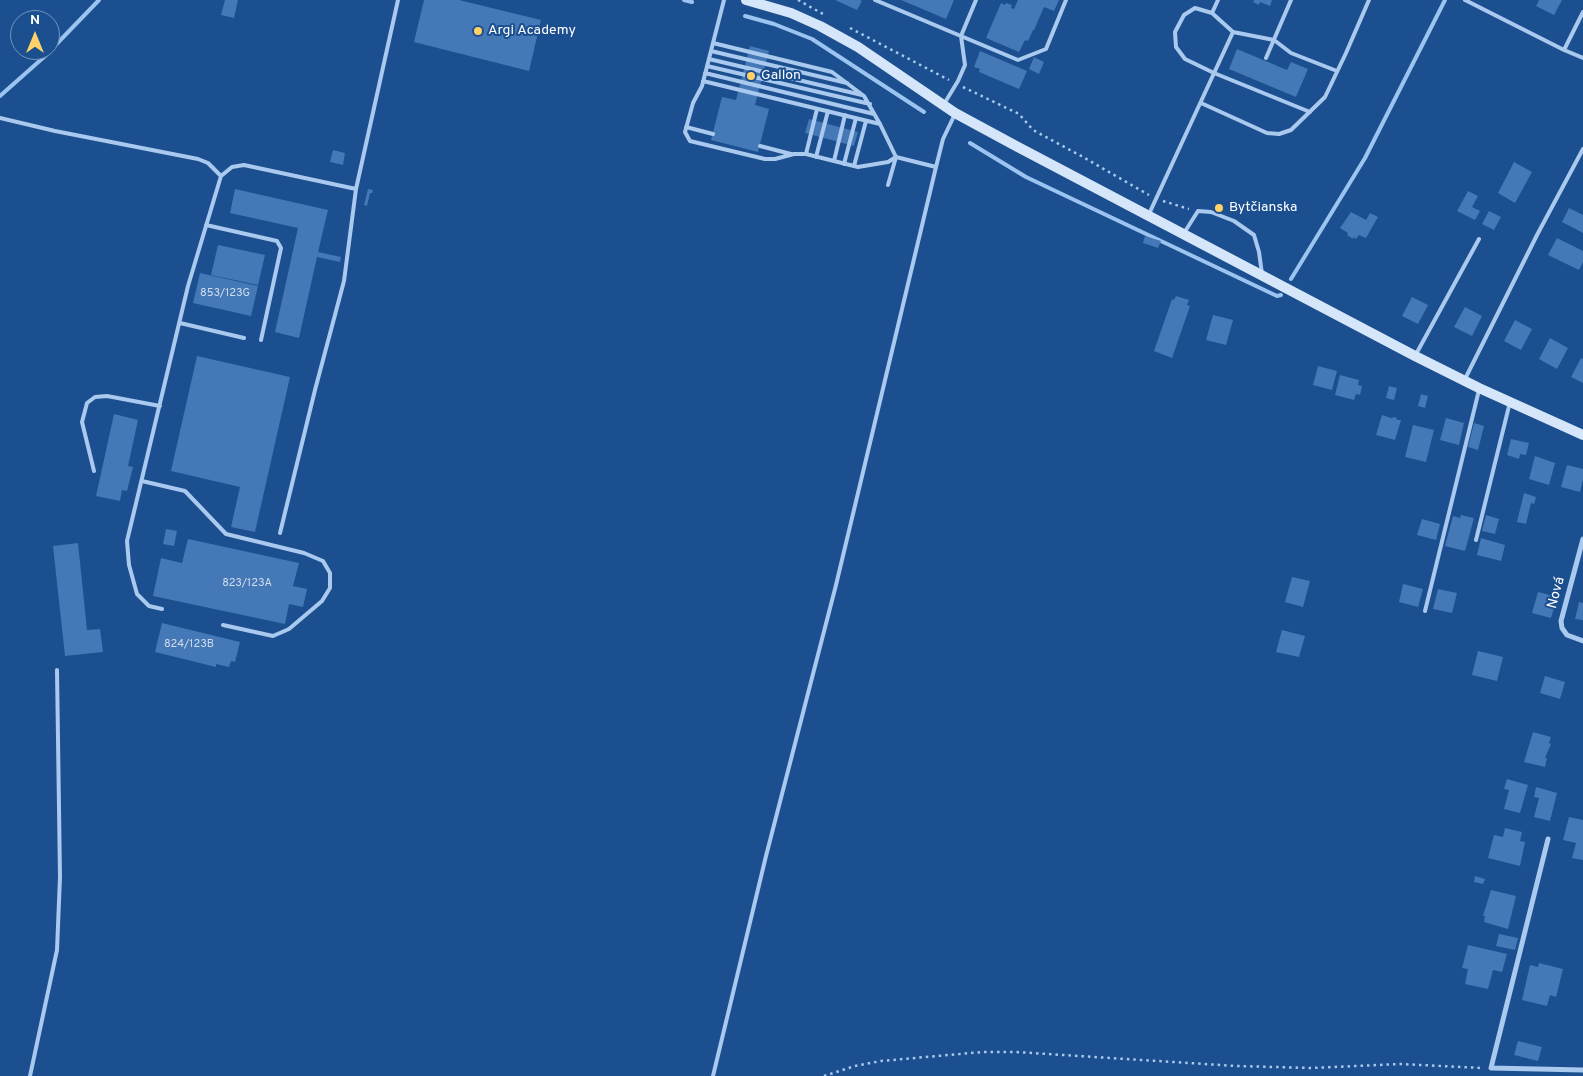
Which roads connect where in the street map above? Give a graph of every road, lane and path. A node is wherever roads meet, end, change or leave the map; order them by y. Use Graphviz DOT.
graph roads {
  1 [pos="398,0"];
  2 [pos="724,0"];
  3 [pos="746,0"];
  4 [pos="798,0"];
  5 [pos="875,0"];
  6 [pos="976,0"];
  7 [pos="1066,0"];
  8 [pos="1218,0"];
  9 [pos="1291,0"];
  10 [pos="1369,0"];
  11 [pos="1465,0"];
  12 [pos="1583,12"];
  13 [pos="1212,13"];
  14 [pos="824,14"];
  15 [pos="850,28"];
  16 [pos="1234,32"];
  17 [pos="961,36"];
  18 [pos="1274,40"];
  19 [pos="713,43"];
  20 [pos="1564,50"];
  21 [pos="711,51"];
  22 [pos="1266,58"];
  23 [pos="1583,58"];
  24 [pos="709,59"];
  25 [pos="707,66"];
  26 [pos="1337,71"];
  27 [pos="705,73"];
  28 [pos="1214,73"];
  29 [pos="703,81"];
  30 [pos="849,84"];
  31 [pos="956,84"];
  32 [pos="864,96"];
  33 [pos="1201,103"];
  34 [pos="870,104"];
  35 [pos="943,105"];
  36 [pos="817,109"];
  37 [pos="828,111"];
  38 [pos="1310,112"];
  39 [pos="955,113"];
  40 [pos="874,114"];
  41 [pos="845,115"];
  42 [pos="0,118"];
  43 [pos="856,118"];
  44 [pos="866,120"];
  45 [pos="880,124"];
  46 [pos="686,129"];
  47 [pos="713,134"];
  48 [pos="760,146"];
  49 [pos="1583,149"];
  50 [pos="794,154"];
  51 [pos="806,154"];
  52 [pos="816,157"];
  53 [pos="896,157"];
  54 [pos="834,161"];
  55 [pos="844,164"];
  56 [pos="854,166"];
  57 [pos="936,167"];
  58 [pos="220,176"];
  59 [pos="888,186"];
  60 [pos="356,189"];
  61 [pos="1156,199"];
  62 [pos="1198,211"];
  63 [pos="1148,216"];
  64 [pos="206,225"];
  65 [pos="1183,234"];
  66 [pos="1479,239"];
  67 [pos="1262,276"];
  68 [pos="180,323"];
  69 [pos="244,338"];
  70 [pos="261,340"];
  71 [pos="1414,356"];
  72 [pos="1464,380"];
  73 [pos="1479,388"];
  74 [pos="1510,402"];
  75 [pos="160,406"];
  76 [pos="1583,434"];
  77 [pos="94,471"];
  78 [pos="142,481"];
  79 [pos="280,533"];
  80 [pos="1583,539"];
  81 [pos="1476,540"];
  82 [pos="162,609"];
  83 [pos="1425,611"];
  84 [pos="223,625"];
  85 [pos="1583,641"];
  86 [pos="57,670"];
  87 [pos="1548,839"];
  88 [pos="1491,1068"];
  89 [pos="1583,1070"];
  90 [pos="30,1076"];
  91 [pos="713,1076"];
  92 [pos="824,1076"];
  1 -- 60 [label="lane"];
  2 -- 19 [label="lane"];
  3 -- 35 [label="main road"];
  4 -- 14 [label="path"];
  5 -- 17 [label="lane"];
  6 -- 17 [label="lane"];
  7 -- 17 [label="lane"];
  8 -- 13 [label="lane"];
  9 -- 18 [label="lane"];
  10 -- 26 [label="lane"];
  11 -- 20 [label="lane"];
  12 -- 20 [label="lane"];
  13 -- 16 [label="lane"];
  13 -- 28 [label="lane"];
  15 -- 31 [label="path"];
  16 -- 18 [label="lane"];
  16 -- 28 [label="lane"];
  17 -- 31 [label="lane"];
  18 -- 22 [label="lane"];
  18 -- 26 [label="lane"];
  19 -- 21 [label="lane"];
  19 -- 30 [label="lane"];
  20 -- 23 [label="lane"];
  21 -- 24 [label="lane"];
  21 -- 30 [label="lane"];
  24 -- 25 [label="lane"];
  24 -- 32 [label="lane"];
  25 -- 27 [label="lane"];
  25 -- 34 [label="lane"];
  26 -- 38 [label="lane"];
  27 -- 29 [label="lane"];
  27 -- 40 [label="lane"];
  28 -- 33 [label="lane"];
  28 -- 38 [label="lane"];
  29 -- 36 [label="lane"];
  29 -- 46 [label="lane"];
  30 -- 32 [label="lane"];
  31 -- 35 [label="lane"];
  31 -- 61 [label="path"];
  32 -- 34 [label="lane"];
  33 -- 38 [label="lane"];
  33 -- 61 [label="lane"];
  34 -- 40 [label="lane"];
  35 -- 39 [label="main road"];
  36 -- 37 [label="lane"];
  36 -- 51 [label="lane"];
  37 -- 41 [label="lane"];
  37 -- 52 [label="lane"];
  39 -- 57 [label="lane"];
  39 -- 63 [label="main road"];
  40 -- 45 [label="lane"];
  41 -- 43 [label="lane"];
  41 -- 54 [label="lane"];
  42 -- 58 [label="lane"];
  43 -- 44 [label="lane"];
  43 -- 55 [label="lane"];
  44 -- 45 [label="lane"];
  44 -- 56 [label="lane"];
  45 -- 53 [label="lane"];
  46 -- 47 [label="lane"];
  46 -- 50 [label="lane"];
  48 -- 50 [label="lane"];
  49 -- 72 [label="lane"];
  50 -- 51 [label="lane"];
  51 -- 52 [label="lane"];
  52 -- 54 [label="lane"];
  53 -- 56 [label="lane"];
  53 -- 57 [label="lane"];
  53 -- 59 [label="lane"];
  54 -- 55 [label="lane"];
  55 -- 56 [label="lane"];
  57 -- 91 [label="lane"];
  58 -- 60 [label="lane"];
  58 -- 64 [label="lane"];
  60 -- 79 [label="lane"];
  61 -- 62 [label="path"];
  61 -- 63 [label="lane"];
  62 -- 65 [label="lane"];
  62 -- 67 [label="lane"];
  63 -- 65 [label="main road"];
  64 -- 68 [label="lane"];
  64 -- 70 [label="lane"];
  65 -- 67 [label="main road"];
  66 -- 71 [label="lane"];
  67 -- 71 [label="main road"];
  68 -- 69 [label="lane"];
  68 -- 75 [label="lane"];
  71 -- 72 [label="main road"];
  72 -- 73 [label="main road"];
  73 -- 74 [label="main road"];
  73 -- 83 [label="lane"];
  74 -- 76 [label="main road"];
  74 -- 81 [label="lane"];
  75 -- 77 [label="lane"];
  75 -- 78 [label="lane"];
  78 -- 82 [label="lane"];
  78 -- 84 [label="lane"];
  80 -- 85 [label="street, Nová"];
  86 -- 90 [label="lane"];
  87 -- 88 [label="street"];
  88 -- 89 [label="street"];
  88 -- 92 [label="path"];
}
